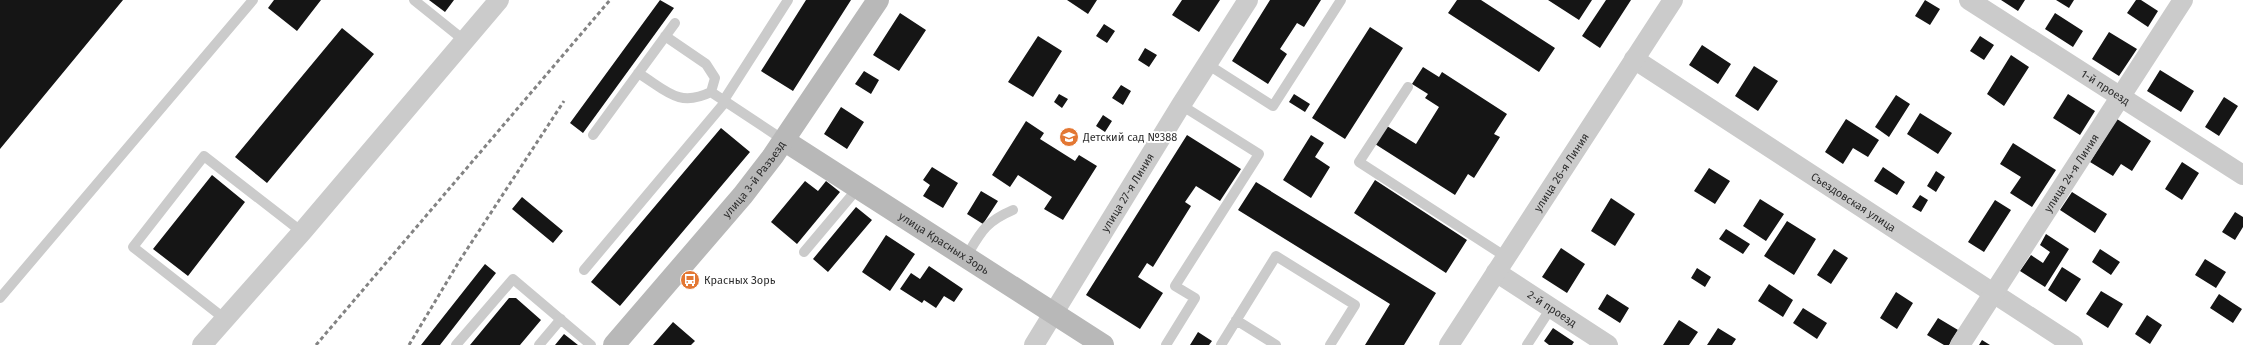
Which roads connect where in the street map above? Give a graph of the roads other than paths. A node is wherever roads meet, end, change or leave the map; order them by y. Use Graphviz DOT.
graph roads {
  1 [pos="253,0"];
  2 [pos="414,0"];
  3 [pos="499,0"];
  4 [pos="788,0"];
  5 [pos="878,0"];
  6 [pos="1248,0"];
  7 [pos="1341,0"];
  8 [pos="1673,0"];
  9 [pos="1969,0"];
  10 [pos="2183,0"];
  11 [pos="675,23"];
  12 [pos="665,36"];
  13 [pos="466,41"];
  14 [pos="1634,59"];
  15 [pos="1207,64"];
  16 [pos="638,73"];
  17 [pos="1408,87"];
  18 [pos="711,92"];
  19 [pos="2120,98"];
  20 [pos="725,100"];
  21 [pos="1181,105"];
  22 [pos="593,135"];
  23 [pos="785,140"];
  24 [pos="2243,175"];
  25 [pos="858,188"];
  26 [pos="1013,210"];
  27 [pos="302,232"];
  28 [pos="804,252"];
  29 [pos="966,257"];
  30 [pos="1501,265"];
  31 [pos="584,270"];
  32 [pos="1993,294"];
  33 [pos="0,298"];
  34 [pos="1551,308"];
  35 [pos="1054,314"];
  36 [pos="225,319"];
  37 [pos="561,320"];
  38 [pos="1236,320"];
  39 [pos="202,345"];
  40 [pos="456,345"];
  41 [pos="540,345"];
  42 [pos="591,345"];
  43 [pos="614,345"];
  44 [pos="1034,345"];
  45 [pos="1103,345"];
  46 [pos="1166,345"];
  47 [pos="1221,345"];
  48 [pos="1276,345"];
  49 [pos="1330,345"];
  50 [pos="1449,345"];
  51 [pos="1527,345"];
  52 [pos="1608,345"];
  53 [pos="1960,345"];
  54 [pos="2074,345"];
  1 -- 33 [label="lane"];
  2 -- 13 [label="lane"];
  3 -- 13 [label="street"];
  4 -- 20 [label="lane"];
  5 -- 23 [label="main road, улица 3-й Разъезд"];
  6 -- 15 [label="street, улица 27-я Линия"];
  7 -- 15 [label="lane"];
  8 -- 14 [label="street, улица 26-я Линия"];
  9 -- 19 [label="street, 1-й проезд"];
  10 -- 19 [label="street, улица 24-я Линия"];
  11 -- 12 [label="lane"];
  12 -- 16 [label="lane"];
  12 -- 18 [label="lane"];
  13 -- 27 [label="street"];
  14 -- 30 [label="street, улица 26-я Линия"];
  14 -- 32 [label="street, Съездовская улица"];
  15 -- 21 [label="street, улица 27-я Линия"];
  16 -- 18 [label="lane"];
  16 -- 22 [label="lane"];
  17 -- 30 [label="lane"];
  18 -- 20 [label="lane"];
  19 -- 24 [label="street, 1-й проезд"];
  19 -- 32 [label="street, улица 24-я Линия"];
  20 -- 23 [label="lane"];
  20 -- 31 [label="lane"];
  21 -- 35 [label="street, улица 27-я Линия"];
  21 -- 46 [label="lane"];
  23 -- 25 [label="main road, улица Красных Зорь"];
  23 -- 43 [label="main road, улица 3-й Разъезд"];
  25 -- 28 [label="lane"];
  25 -- 29 [label="main road, улица Красных Зорь"];
  26 -- 29 [label="lane"];
  27 -- 36 [label="street"];
  27 -- 36 [label="lane"];
  29 -- 35 [label="main road, улица Красных Зорь"];
  30 -- 34 [label="street, 2-й проезд"];
  30 -- 50 [label="street, улица 26-я Линия"];
  32 -- 53 [label="street, улица 24-я Линия"];
  32 -- 54 [label="street, Съездовская улица"];
  34 -- 51 [label="lane"];
  34 -- 52 [label="street, 2-й проезд"];
  35 -- 44 [label="street, улица 27-я Линия"];
  35 -- 45 [label="main road, улица Красных Зорь"];
  36 -- 39 [label="street"];
  37 -- 40 [label="lane"];
  37 -- 41 [label="lane"];
  37 -- 42 [label="lane"];
  38 -- 47 [label="lane"];
  38 -- 48 [label="lane"];
  38 -- 49 [label="lane"];
}
